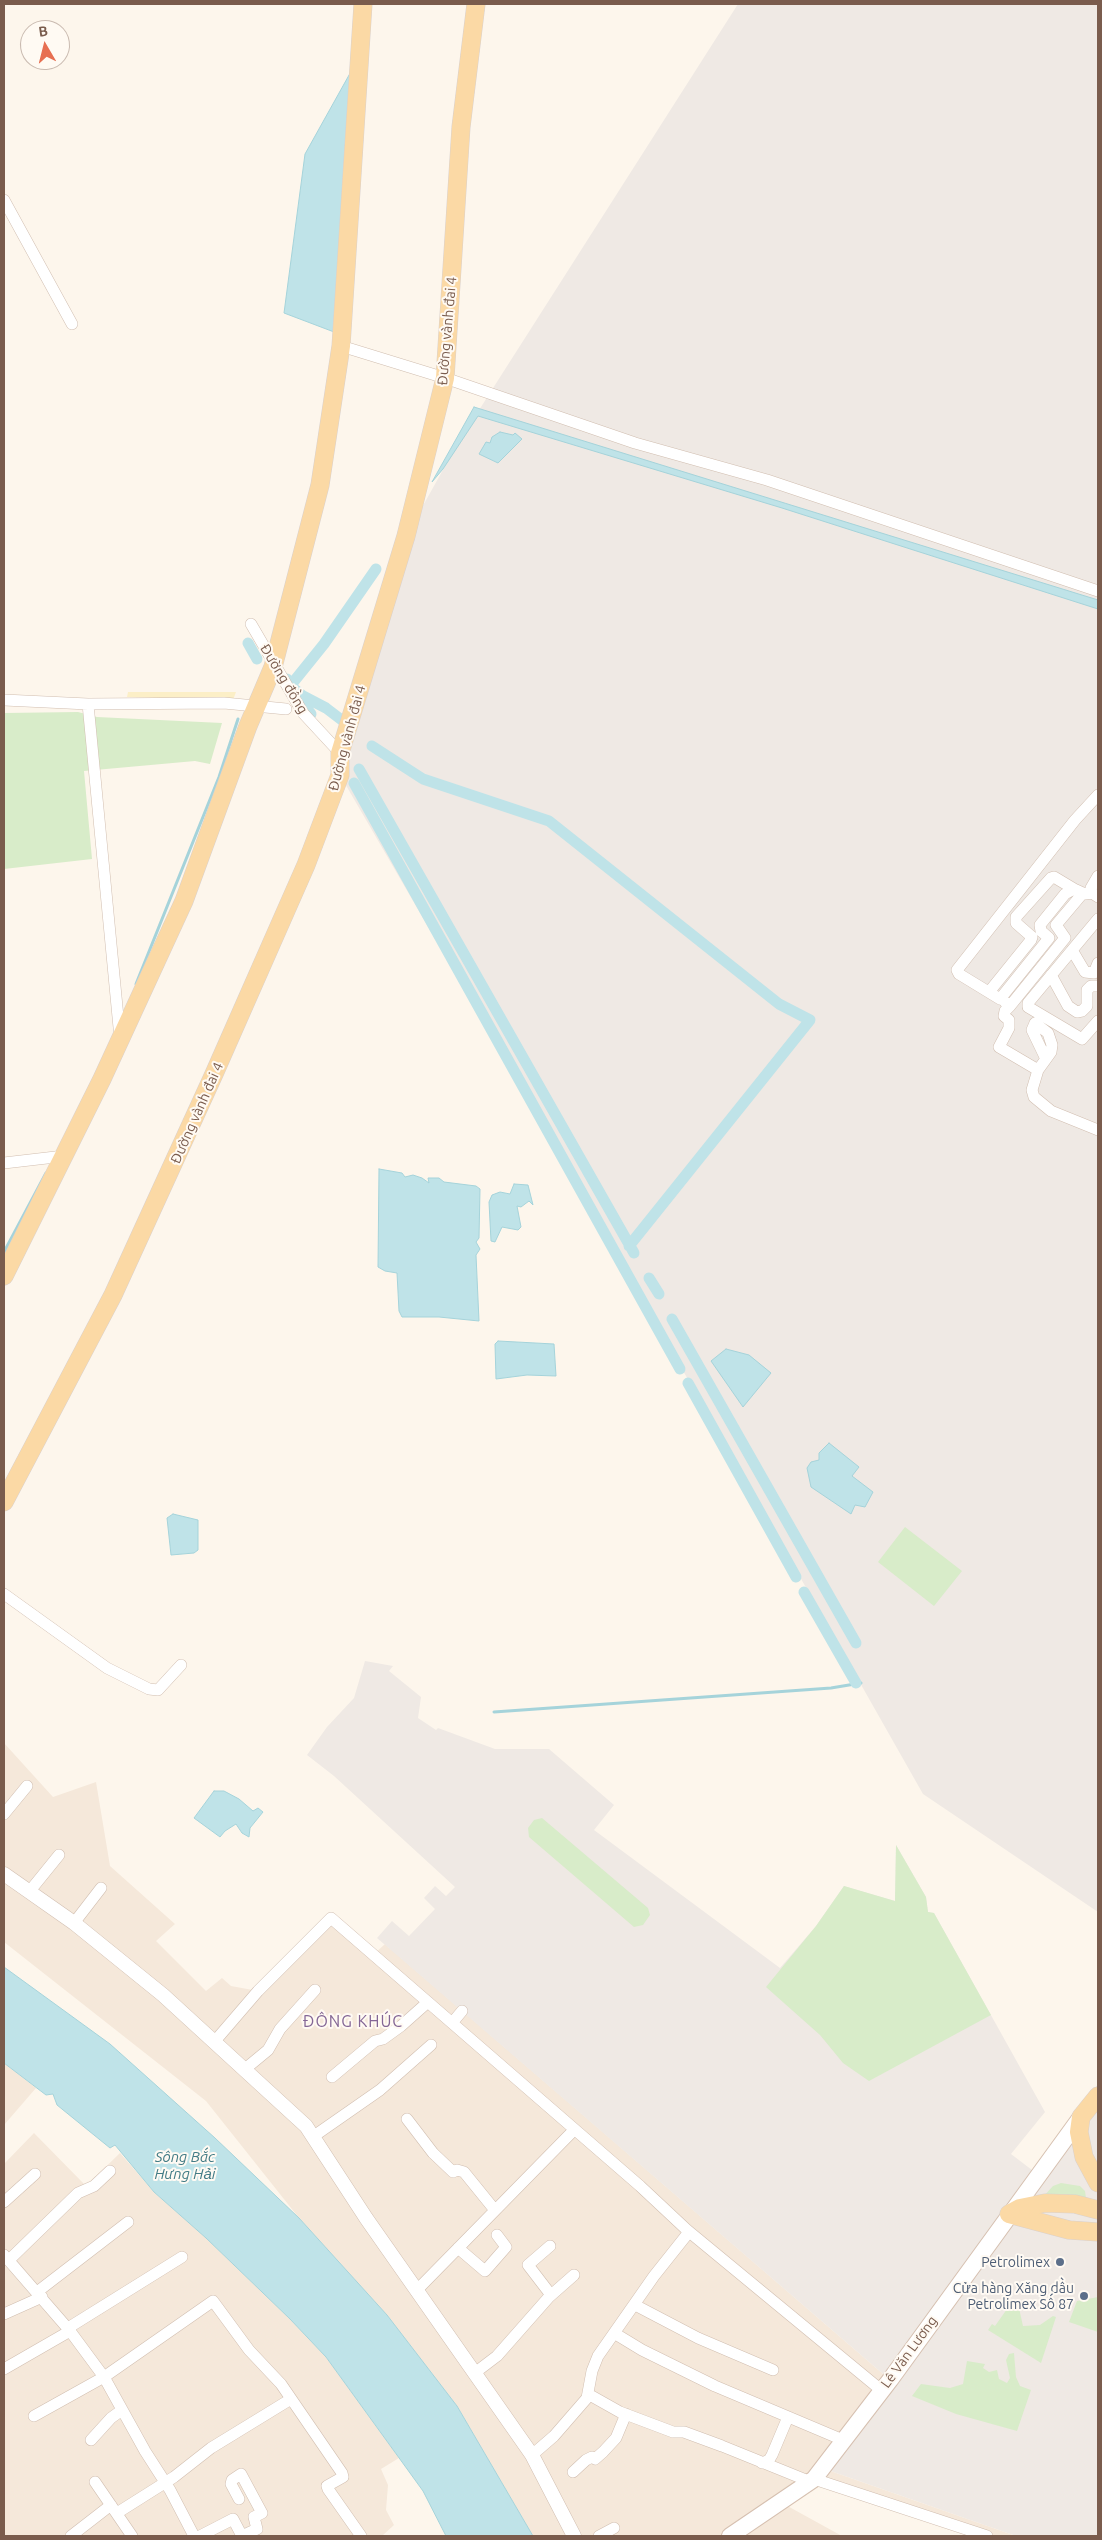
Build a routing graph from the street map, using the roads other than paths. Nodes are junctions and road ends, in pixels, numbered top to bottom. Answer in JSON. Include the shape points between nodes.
{"nodes":[{"id":1,"x":363,"y":4,"type":"edge"},
{"id":2,"x":476,"y":4,"type":"edge"},
{"id":3,"x":4,"y":200,"type":"edge"},
{"id":4,"x":72,"y":324,"type":"dead end"},
{"id":5,"x":341,"y":346,"type":"junction"},
{"id":6,"x":445,"y":378,"type":"junction"},
{"id":7,"x":1098,"y":591,"type":"edge"},
{"id":8,"x":251,"y":624,"type":"dead end"},
{"id":9,"x":274,"y":664,"type":"junction"},
{"id":10,"x":4,"y":700,"type":"edge"},
{"id":11,"x":88,"y":704,"type":"junction"},
{"id":12,"x":257,"y":707,"type":"junction"},
{"id":13,"x":286,"y":709,"type":"dead end"},
{"id":14,"x":340,"y":753,"type":"junction"},
{"id":15,"x":1096,"y":800,"type":"edge"},
{"id":16,"x":1098,"y":876,"type":"edge"},
{"id":17,"x":1087,"y":893,"type":"edge"},
{"id":18,"x":1096,"y":928,"type":"edge"},
{"id":19,"x":1072,"y":950,"type":"junction"},
{"id":20,"x":1098,"y":963,"type":"edge"},
{"id":21,"x":1051,"y":976,"type":"junction"},
{"id":22,"x":1098,"y":986,"type":"edge"},
{"id":23,"x":989,"y":992,"type":"junction"},
{"id":24,"x":1000,"y":999,"type":"junction"},
{"id":25,"x":1010,"y":1006,"type":"junction"},
{"id":26,"x":1098,"y":1021,"type":"edge"},
{"id":27,"x":120,"y":1041,"type":"junction"},
{"id":28,"x":1046,"y":1059,"type":"dead end"},
{"id":29,"x":1038,"y":1070,"type":"junction"},
{"id":30,"x":1096,"y":1128,"type":"edge"},
{"id":31,"x":64,"y":1156,"type":"junction"},
{"id":32,"x":4,"y":1163,"type":"edge"},
{"id":33,"x":4,"y":1276,"type":"edge"},
{"id":34,"x":4,"y":1502,"type":"edge"},
{"id":35,"x":4,"y":1594,"type":"edge"},
{"id":36,"x":181,"y":1665,"type":"dead end"},
{"id":37,"x":27,"y":1786,"type":"dead end"},
{"id":38,"x":4,"y":1814,"type":"edge"},
{"id":39,"x":59,"y":1854,"type":"dead end"},
{"id":40,"x":4,"y":1874,"type":"edge"},
{"id":41,"x":101,"y":1888,"type":"dead end"},
{"id":42,"x":29,"y":1892,"type":"junction"},
{"id":43,"x":74,"y":1923,"type":"junction"},
{"id":44,"x":315,"y":1990,"type":"dead end"},
{"id":45,"x":428,"y":2002,"type":"junction"},
{"id":46,"x":462,"y":2011,"type":"dead end"},
{"id":47,"x":452,"y":2023,"type":"junction"},
{"id":48,"x":215,"y":2041,"type":"junction"},
{"id":49,"x":430,"y":2045,"type":"dead end"},
{"id":50,"x":245,"y":2069,"type":"junction"},
{"id":51,"x":332,"y":2077,"type":"dead end"},
{"id":52,"x":1098,"y":2096,"type":"edge"},
{"id":53,"x":1081,"y":2117,"type":"junction"},
{"id":54,"x":407,"y":2119,"type":"dead end"},
{"id":55,"x":574,"y":2130,"type":"junction"},
{"id":56,"x":314,"y":2136,"type":"junction"},
{"id":57,"x":110,"y":2171,"type":"dead end"},
{"id":58,"x":36,"y":2174,"type":"dead end"},
{"id":59,"x":1098,"y":2183,"type":"edge"},
{"id":60,"x":4,"y":2202,"type":"edge"},
{"id":61,"x":494,"y":2209,"type":"junction"},
{"id":62,"x":1098,"y":2210,"type":"edge"},
{"id":63,"x":1009,"y":2214,"type":"junction"},
{"id":64,"x":128,"y":2222,"type":"dead end"},
{"id":65,"x":689,"y":2232,"type":"junction"},
{"id":66,"x":1098,"y":2232,"type":"edge"},
{"id":67,"x":498,"y":2235,"type":"dead end"},
{"id":68,"x":550,"y":2246,"type":"dead end"},
{"id":69,"x":458,"y":2248,"type":"junction"},
{"id":70,"x":182,"y":2257,"type":"dead end"},
{"id":71,"x":6,"y":2258,"type":"edge"},
{"id":72,"x":574,"y":2275,"type":"dead end"},
{"id":73,"x":416,"y":2292,"type":"junction"},
{"id":74,"x":39,"y":2294,"type":"junction"},
{"id":75,"x":551,"y":2295,"type":"junction"},
{"id":76,"x":635,"y":2305,"type":"junction"},
{"id":77,"x":4,"y":2314,"type":"edge"},
{"id":78,"x":69,"y":2330,"type":"junction"},
{"id":79,"x":614,"y":2333,"type":"junction"},
{"id":80,"x":4,"y":2369,"type":"edge"},
{"id":81,"x":773,"y":2370,"type":"dead end"},
{"id":82,"x":476,"y":2372,"type":"junction"},
{"id":83,"x":104,"y":2377,"type":"junction"},
{"id":84,"x":881,"y":2390,"type":"junction"},
{"id":85,"x":588,"y":2394,"type":"junction"},
{"id":86,"x":291,"y":2399,"type":"junction"},
{"id":87,"x":122,"y":2410,"type":"junction"},
{"id":88,"x":626,"y":2414,"type":"junction"},
{"id":89,"x":34,"y":2416,"type":"dead end"},
{"id":90,"x":788,"y":2417,"type":"junction"},
{"id":91,"x":91,"y":2440,"type":"dead end"},
{"id":92,"x":843,"y":2440,"type":"junction"},
{"id":93,"x":532,"y":2455,"type":"junction"},
{"id":94,"x":762,"y":2463,"type":"junction"},
{"id":95,"x":573,"y":2472,"type":"dead end"},
{"id":96,"x":812,"y":2480,"type":"junction"},
{"id":97,"x":95,"y":2482,"type":"dead end"},
{"id":98,"x":165,"y":2483,"type":"junction"},
{"id":99,"x":239,"y":2499,"type":"dead end"},
{"id":100,"x":114,"y":2509,"type":"junction"},
{"id":101,"x":614,"y":2528,"type":"dead end"},
{"id":102,"x":71,"y":2536,"type":"edge"},
{"id":103,"x":132,"y":2536,"type":"edge"},
{"id":104,"x":194,"y":2536,"type":"edge"},
{"id":105,"x":200,"y":2536,"type":"edge"},
{"id":106,"x":361,"y":2536,"type":"edge"},
{"id":107,"x":574,"y":2536,"type":"edge"},
{"id":108,"x":599,"y":2536,"type":"edge"},
{"id":109,"x":730,"y":2536,"type":"edge"},
{"id":110,"x":987,"y":2536,"type":"edge"}],
"edges":[{"from":1,"to":5,"type":"main road"},
{"from":2,"to":6,"type":"main road","name":"Đường vành đai 4","via":[[461,127]]},
{"from":3,"to":4,"type":"street"},
{"from":5,"to":6,"type":"street"},
{"from":5,"to":9,"type":"main road","via":[[320,485]]},
{"from":6,"to":7,"type":"street","via":[[573,423],[766,480]]},
{"from":6,"to":14,"type":"main road","name":"Đường vành đai 4","via":[[406,536]]},
{"from":8,"to":9,"type":"street","name":"Đường đồng"},
{"from":9,"to":12,"type":"main road"},
{"from":9,"to":14,"type":"street","name":"Đường đồng","via":[[303,713]]},
{"from":10,"to":11,"type":"street"},
{"from":11,"to":12,"type":"street","via":[[224,703]]},
{"from":11,"to":27,"type":"street"},
{"from":12,"to":13,"type":"street"},
{"from":12,"to":27,"type":"main road","via":[[184,901]]},
{"from":14,"to":34,"type":"main road","name":"Đường vành đai 4","via":[[340,775],[306,866],[214,1074],[113,1295]]},
{"from":15,"to":23,"type":"street","via":[[957,970]]},
{"from":16,"to":17,"type":"street"},
{"from":17,"to":23,"type":"street","via":[[1051,878],[1016,917],[1016,923],[1032,936],[1031,940]]},
{"from":17,"to":24,"type":"street","via":[[1065,894],[1040,924],[1041,931],[1049,938]]},
{"from":17,"to":25,"type":"street","via":[[1056,925],[1065,938]]},
{"from":18,"to":19,"type":"street"},
{"from":19,"to":20,"type":"street","via":[[1085,972],[1094,973]]},
{"from":19,"to":21,"type":"street"},
{"from":21,"to":22,"type":"street","via":[[1068,1006],[1077,1012],[1087,1006],[1086,990]]},
{"from":21,"to":26,"type":"street","via":[[1028,1003],[1032,1011],[1082,1039]]},
{"from":23,"to":24,"type":"street"},
{"from":24,"to":25,"type":"street"},
{"from":25,"to":29,"type":"street","via":[[1004,1016],[1010,1020],[1010,1028],[999,1046]]},
{"from":27,"to":31,"type":"main road"},
{"from":28,"to":29,"type":"street"},
{"from":29,"to":30,"type":"street","via":[[1032,1090],[1039,1104]]},
{"from":31,"to":32,"type":"street"},
{"from":31,"to":33,"type":"main road"},
{"from":35,"to":36,"type":"street","via":[[107,1668],[149,1689],[158,1690]]},
{"from":37,"to":38,"type":"street"},
{"from":39,"to":42,"type":"street"},
{"from":40,"to":42,"type":"street"},
{"from":41,"to":43,"type":"street"},
{"from":42,"to":43,"type":"street"},
{"from":43,"to":48,"type":"street"},
{"from":44,"to":50,"type":"street","via":[[280,2029],[268,2050]]},
{"from":45,"to":47,"type":"street"},
{"from":45,"to":48,"type":"street","via":[[331,1918],[258,1991]]},
{"from":45,"to":51,"type":"street"},
{"from":46,"to":47,"type":"street"},
{"from":47,"to":55,"type":"street"},
{"from":48,"to":50,"type":"street"},
{"from":49,"to":56,"type":"street","via":[[380,2090]]},
{"from":50,"to":56,"type":"street"},
{"from":52,"to":53,"type":"main road"},
{"from":53,"to":59,"type":"main road","via":[[1079,2132],[1084,2157]]},
{"from":53,"to":63,"type":"main road","name":"Lê Văn Lương"},
{"from":54,"to":61,"type":"street","via":[[434,2153],[453,2172],[464,2172]]},
{"from":55,"to":61,"type":"street"},
{"from":55,"to":65,"type":"street"},
{"from":56,"to":73,"type":"street"},
{"from":57,"to":71,"type":"street","via":[[94,2186],[78,2193]]},
{"from":58,"to":60,"type":"street"},
{"from":61,"to":69,"type":"street"},
{"from":62,"to":63,"type":"main road","via":[[1075,2204],[1045,2203],[1020,2208]]},
{"from":63,"to":66,"type":"main road","via":[[1069,2230]]},
{"from":63,"to":84,"type":"main road","name":"Lê Văn Lương"},
{"from":64,"to":74,"type":"street"},
{"from":65,"to":76,"type":"street"},
{"from":65,"to":84,"type":"street"},
{"from":67,"to":69,"type":"street","via":[[506,2247],[485,2271]]},
{"from":68,"to":75,"type":"street","via":[[528,2265]]},
{"from":69,"to":73,"type":"street"},
{"from":70,"to":78,"type":"street"},
{"from":71,"to":74,"type":"street"},
{"from":72,"to":75,"type":"street"},
{"from":73,"to":82,"type":"street"},
{"from":74,"to":77,"type":"street"},
{"from":74,"to":78,"type":"street"},
{"from":75,"to":82,"type":"street","via":[[504,2350]]},
{"from":76,"to":79,"type":"street"},
{"from":76,"to":81,"type":"street","via":[[705,2342]]},
{"from":78,"to":80,"type":"street"},
{"from":78,"to":83,"type":"street"},
{"from":79,"to":85,"type":"street","via":[[598,2356]]},
{"from":79,"to":90,"type":"street","via":[[715,2386]]},
{"from":82,"to":93,"type":"street"},
{"from":83,"to":86,"type":"street","via":[[213,2301]]},
{"from":83,"to":87,"type":"street"},
{"from":83,"to":89,"type":"street"},
{"from":84,"to":92,"type":"main road","name":"Lê Văn Lương"},
{"from":85,"to":88,"type":"street"},
{"from":85,"to":93,"type":"street","via":[[554,2436]]},
{"from":86,"to":98,"type":"street","via":[[210,2448]]},
{"from":86,"to":106,"type":"street","via":[[342,2474],[343,2477],[327,2486]]},
{"from":87,"to":91,"type":"street"},
{"from":87,"to":98,"type":"street"},
{"from":88,"to":94,"type":"street","via":[[673,2432],[684,2432]]},
{"from":88,"to":95,"type":"street","via":[[616,2438],[595,2459],[586,2460]]},
{"from":90,"to":92,"type":"street"},
{"from":90,"to":94,"type":"street","via":[[772,2456]]},
{"from":92,"to":96,"type":"main road","name":"Lê Văn Lương"},
{"from":93,"to":107,"type":"street"},
{"from":94,"to":96,"type":"street"},
{"from":96,"to":109,"type":"main road","name":"Lê Văn Lương"},
{"from":96,"to":110,"type":"street"},
{"from":97,"to":100,"type":"street"},
{"from":98,"to":100,"type":"street"},
{"from":98,"to":104,"type":"street"},
{"from":99,"to":105,"type":"street","via":[[231,2484],[240,2474],[262,2513],[254,2517],[257,2529],[242,2536],[233,2519]]},
{"from":100,"to":102,"type":"street"},
{"from":100,"to":103,"type":"street"},
{"from":101,"to":108,"type":"street"}]}
